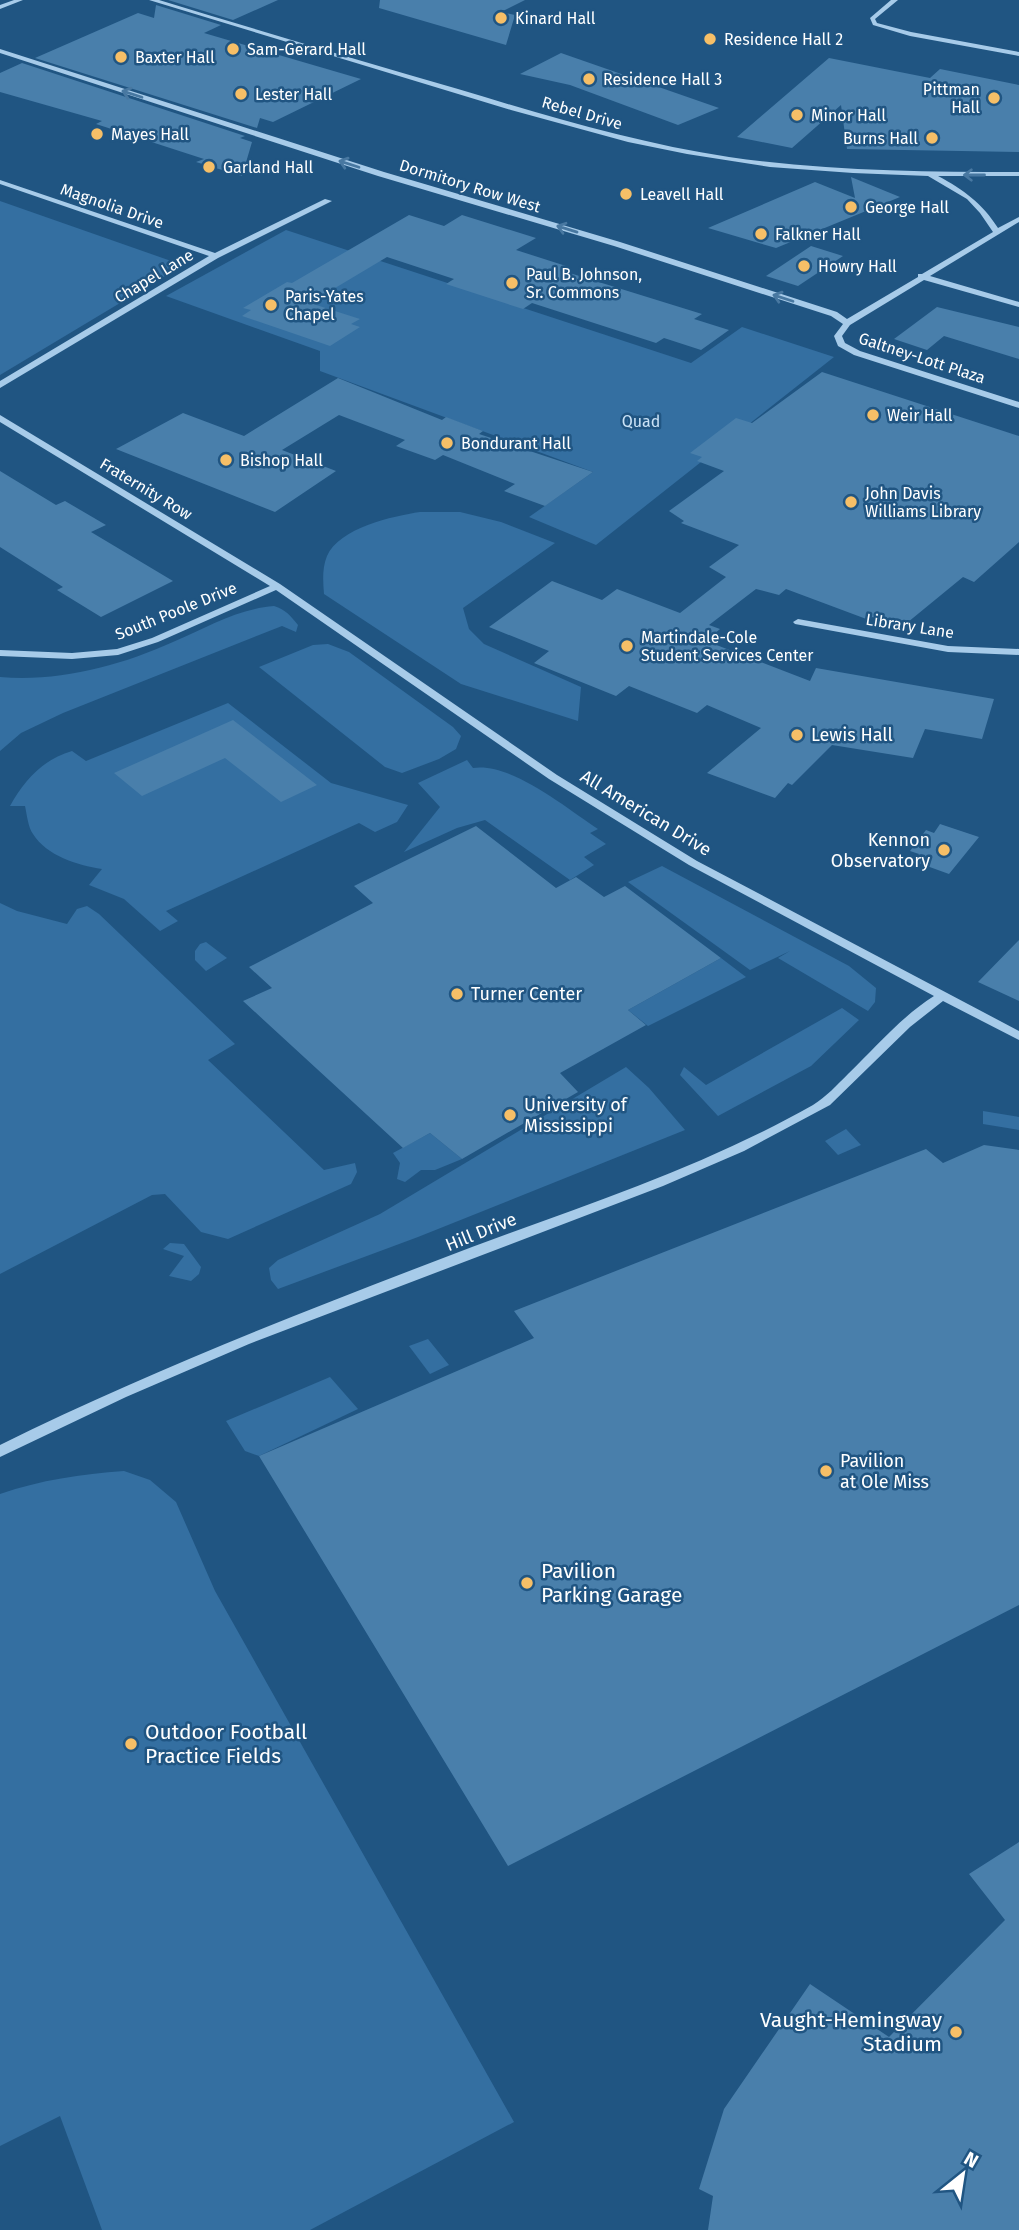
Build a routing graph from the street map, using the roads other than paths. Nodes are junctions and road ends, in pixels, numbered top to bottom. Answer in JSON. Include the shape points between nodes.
{"nodes":[{"id":1,"x":20,"y":0,"type":"edge"},
{"id":2,"x":152,"y":0,"type":"edge"},
{"id":3,"x":895,"y":0,"type":"edge"},
{"id":4,"x":0,"y":8,"type":"edge"},
{"id":5,"x":0,"y":51,"type":"edge"},
{"id":6,"x":1019,"y":54,"type":"edge"},
{"id":7,"x":1019,"y":174,"type":"edge"},
{"id":8,"x":929,"y":175,"type":"junction"},
{"id":9,"x":0,"y":183,"type":"edge"},
{"id":10,"x":328,"y":201,"type":"dead end"},
{"id":11,"x":1019,"y":219,"type":"edge"},
{"id":12,"x":996,"y":231,"type":"junction"},
{"id":13,"x":215,"y":256,"type":"junction"},
{"id":14,"x":921,"y":276,"type":"junction"},
{"id":15,"x":1019,"y":305,"type":"edge"},
{"id":16,"x":846,"y":323,"type":"junction"},
{"id":17,"x":0,"y":385,"type":"edge"},
{"id":18,"x":1019,"y":405,"type":"edge"},
{"id":19,"x":0,"y":418,"type":"edge"},
{"id":20,"x":277,"y":586,"type":"junction"},
{"id":21,"x":798,"y":622,"type":"dead end"},
{"id":22,"x":1019,"y":652,"type":"edge"},
{"id":23,"x":0,"y":653,"type":"edge"},
{"id":24,"x":943,"y":995,"type":"junction"},
{"id":25,"x":1019,"y":1036,"type":"edge"},
{"id":26,"x":0,"y":1451,"type":"edge"}],
"edges":[{"from":1,"to":4,"type":"street"},
{"from":2,"to":8,"type":"street","name":"Rebel Drive","via":[[632,141],[764,165]]},
{"from":3,"to":6,"type":"street","via":[[872,19],[875,24]]},
{"from":16,"to":5,"type":"street","name":"Dormitory Row West","one_way":true,"via":[[834,314]]},
{"from":7,"to":8,"type":"street","name":"Rebel Drive","one_way":true},
{"from":8,"to":12,"type":"street","via":[[970,196]]},
{"from":9,"to":13,"type":"street","name":"Magnolia Drive"},
{"from":10,"to":13,"type":"street","name":"Chapel Lane"},
{"from":11,"to":12,"type":"street"},
{"from":12,"to":14,"type":"street"},
{"from":13,"to":17,"type":"street","name":"Chapel Lane"},
{"from":14,"to":15,"type":"street"},
{"from":14,"to":16,"type":"street"},
{"from":16,"to":18,"type":"street","name":"Galtney-Lott Plaza","via":[[838,336],[841,344],[857,353]]},
{"from":19,"to":20,"type":"street","name":"Fraternity Row"},
{"from":20,"to":23,"type":"street","name":"South Poole Drive","via":[[118,652],[72,656]]},
{"from":20,"to":24,"type":"street","name":"All American Drive","via":[[553,777],[684,857]]},
{"from":21,"to":22,"type":"street","name":"Library Lane","via":[[948,649]]},
{"from":24,"to":25,"type":"street","name":"All American Drive"},
{"from":24,"to":26,"type":"street","name":"Hill Drive","via":[[917,1011],[820,1107],[739,1148],[624,1197],[324,1309]]}]}
